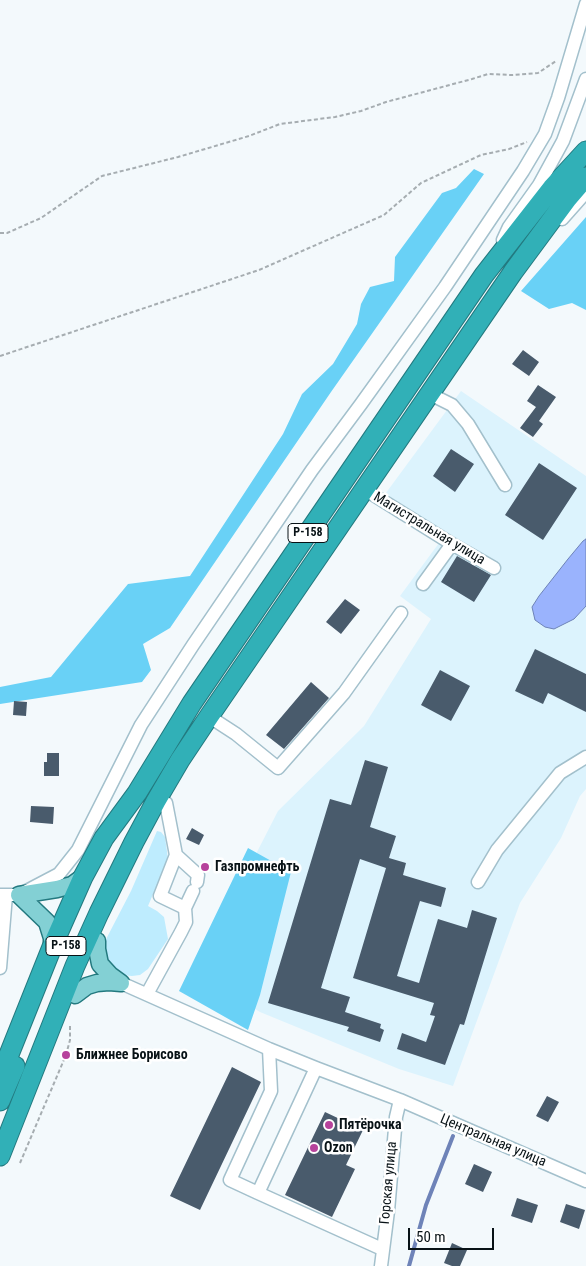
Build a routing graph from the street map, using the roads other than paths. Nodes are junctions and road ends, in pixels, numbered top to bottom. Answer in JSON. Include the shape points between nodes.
{"nodes":[{"id":1,"x":586,"y":4,"type":"edge"},
{"id":2,"x":586,"y":79,"type":"edge"},
{"id":3,"x":586,"y":150,"type":"edge"},
{"id":4,"x":586,"y":177,"type":"edge"},
{"id":5,"x":586,"y":192,"type":"edge"},
{"id":6,"x":513,"y":272,"type":"junction"},
{"id":7,"x":484,"y":275,"type":"junction"},
{"id":8,"x":430,"y":394,"type":"junction"},
{"id":9,"x":505,"y":485,"type":"dead end"},
{"id":10,"x":364,"y":489,"type":"junction"},
{"id":11,"x":452,"y":544,"type":"junction"},
{"id":12,"x":494,"y":568,"type":"dead end"},
{"id":13,"x":423,"y":584,"type":"dead end"},
{"id":14,"x":401,"y":613,"type":"dead end"},
{"id":15,"x":255,"y":650,"type":"junction"},
{"id":16,"x":216,"y":721,"type":"junction"},
{"id":17,"x":586,"y":758,"type":"edge"},
{"id":18,"x":137,"y":793,"type":"junction"},
{"id":19,"x":166,"y":803,"type":"junction"},
{"id":20,"x":176,"y":855,"type":"junction"},
{"id":21,"x":83,"y":877,"type":"junction"},
{"id":22,"x":478,"y":882,"type":"dead end"},
{"id":23,"x":8,"y":895,"type":"edge"},
{"id":24,"x":185,"y":908,"type":"junction"},
{"id":25,"x":97,"y":941,"type":"junction"},
{"id":26,"x":52,"y":947,"type":"junction"},
{"id":27,"x":0,"y":968,"type":"edge"},
{"id":28,"x":121,"y":983,"type":"junction"},
{"id":29,"x":147,"y":994,"type":"junction"},
{"id":30,"x":75,"y":995,"type":"junction"},
{"id":31,"x":270,"y":1049,"type":"junction"},
{"id":32,"x":316,"y":1068,"type":"junction"},
{"id":33,"x":0,"y":1077,"type":"edge"},
{"id":34,"x":400,"y":1100,"type":"junction"},
{"id":35,"x":0,"y":1101,"type":"edge"},
{"id":36,"x":0,"y":1156,"type":"edge"},
{"id":37,"x":0,"y":1172,"type":"edge"},
{"id":38,"x":586,"y":1181,"type":"edge"},
{"id":39,"x":258,"y":1193,"type":"junction"},
{"id":40,"x":382,"y":1249,"type":"junction"},
{"id":41,"x":381,"y":1266,"type":"edge"}],
"edges":[{"from":1,"to":23,"type":"street","via":[[546,134],[523,171],[445,287],[312,470],[140,725],[78,850],[59,874]]},
{"from":2,"to":7,"type":"street","via":[[563,141]]},
{"from":3,"to":7,"type":"highway","number":"Р-158"},
{"from":4,"to":6,"type":"highway","number":"Р-158"},
{"from":5,"to":6,"type":"street"},
{"from":6,"to":8,"type":"highway","number":"Р-158"},
{"from":7,"to":18,"type":"highway","number":"Р-158","via":[[192,703]]},
{"from":8,"to":9,"type":"street","via":[[452,405],[468,424]]},
{"from":8,"to":10,"type":"highway","number":"Р-158"},
{"from":10,"to":11,"type":"street","name":"Магистральная улица"},
{"from":10,"to":15,"type":"highway","number":"Р-158"},
{"from":11,"to":12,"type":"street","name":"Магистральная улица"},
{"from":11,"to":13,"type":"street"},
{"from":14,"to":16,"type":"street","via":[[344,694],[278,768]]},
{"from":15,"to":16,"type":"highway"},
{"from":15,"to":36,"type":"highway","number":"Р-158","via":[[180,760],[134,842],[75,966]]},
{"from":16,"to":19,"type":"highway"},
{"from":17,"to":22,"type":"street","via":[[560,772],[497,850]]},
{"from":18,"to":21,"type":"highway","via":[[104,838]]},
{"from":18,"to":35,"type":"highway","number":"Р-158","via":[[91,888]]},
{"from":19,"to":20,"type":"street"},
{"from":19,"to":25,"type":"highway"},
{"from":20,"to":24,"type":"street","via":[[198,875]]},
{"from":20,"to":24,"type":"street","via":[[160,896]]},
{"from":21,"to":23,"type":"main road","via":[[72,885],[57,889]]},
{"from":21,"to":26,"type":"highway"},
{"from":23,"to":26,"type":"main road","via":[[47,922]]},
{"from":23,"to":27,"type":"street"},
{"from":24,"to":29,"type":"street","via":[[186,922]]},
{"from":25,"to":28,"type":"main road","via":[[100,964]]},
{"from":25,"to":30,"type":"highway"},
{"from":26,"to":33,"type":"highway"},
{"from":28,"to":29,"type":"street","name":"Центральная улица"},
{"from":28,"to":30,"type":"main road","via":[[97,983]]},
{"from":29,"to":31,"type":"street","name":"Центральная улица"},
{"from":30,"to":37,"type":"highway"},
{"from":31,"to":32,"type":"street","name":"Центральная улица"},
{"from":31,"to":39,"type":"street","via":[[271,1091],[230,1180]]},
{"from":32,"to":34,"type":"street","name":"Центральная улица"},
{"from":32,"to":39,"type":"street"},
{"from":34,"to":38,"type":"street","name":"Центральная улица"},
{"from":34,"to":40,"type":"street","name":"Горская улица"},
{"from":39,"to":40,"type":"street"},
{"from":40,"to":41,"type":"street","name":"Горская улица"}]}
